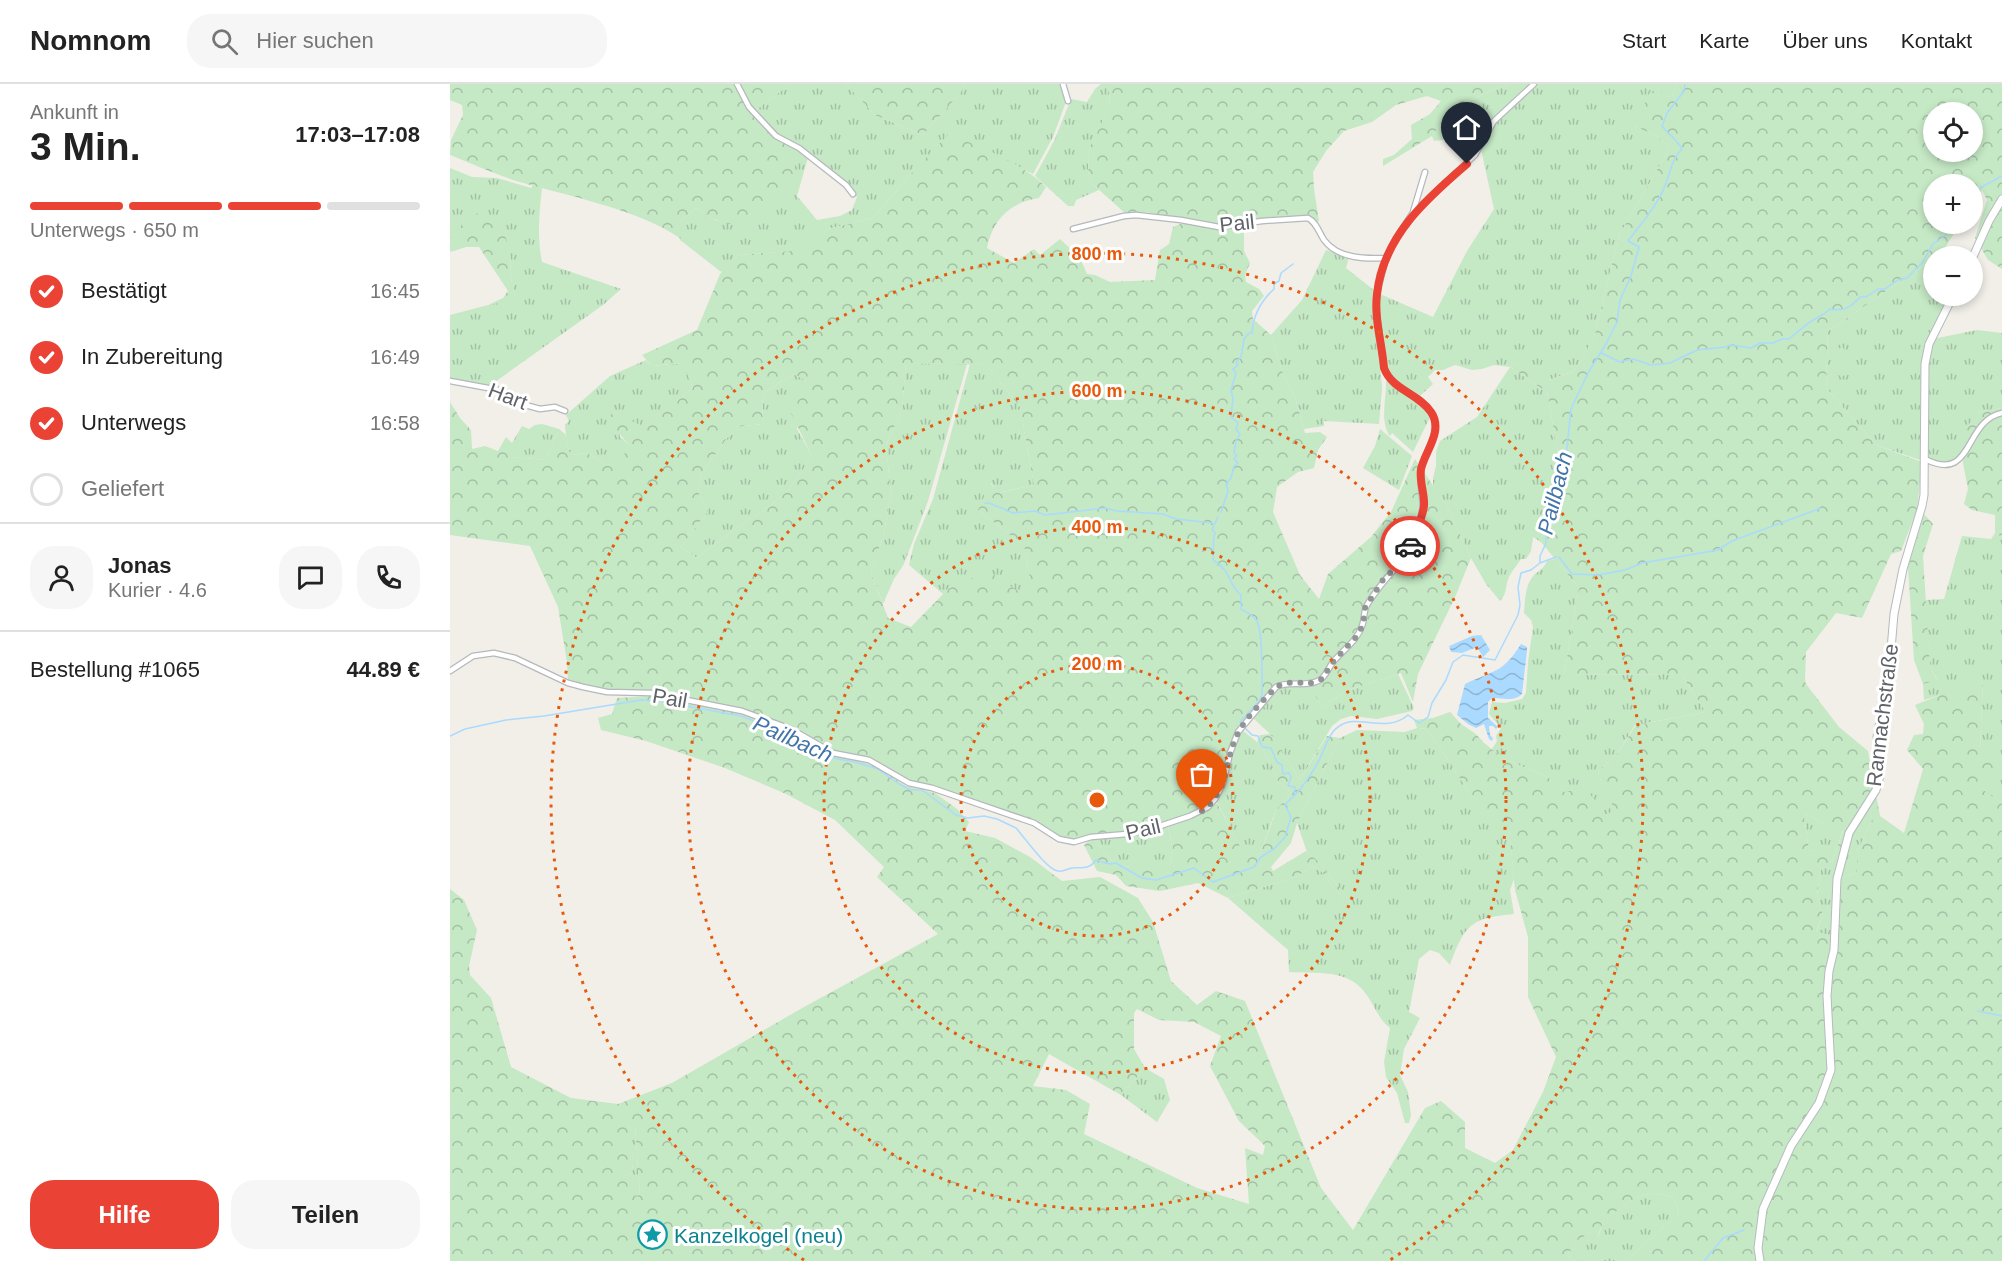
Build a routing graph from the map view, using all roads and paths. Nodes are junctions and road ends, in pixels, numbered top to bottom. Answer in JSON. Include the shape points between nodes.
{"nodes":[{"id":1,"x":737,"y":84,"type":"edge"},
{"id":2,"x":1063,"y":84,"type":"edge"},
{"id":3,"x":1534,"y":84,"type":"edge"},
{"id":4,"x":1068,"y":101,"type":"dead end"},
{"id":5,"x":1425,"y":172,"type":"dead end"},
{"id":6,"x":853,"y":194,"type":"dead end"},
{"id":7,"x":2002,"y":199,"type":"edge"},
{"id":8,"x":1412,"y":214,"type":"junction"},
{"id":9,"x":1073,"y":229,"type":"dead end"},
{"id":10,"x":1978,"y":246,"type":"edge"},
{"id":11,"x":1386,"y":258,"type":"junction"},
{"id":12,"x":1948,"y":306,"type":"edge"},
{"id":13,"x":450,"y":381,"type":"edge"},
{"id":14,"x":565,"y":411,"type":"dead end"},
{"id":15,"x":2002,"y":412,"type":"edge"},
{"id":16,"x":1925,"y":459,"type":"junction"},
{"id":17,"x":450,"y":671,"type":"edge"},
{"id":18,"x":1760,"y":1261,"type":"edge"}],
"edges":[{"from":1,"to":6,"type":"street","via":[[748,107],[776,136],[799,148]]},
{"from":2,"to":4,"type":"street"},
{"from":3,"to":8,"type":"street","name":"Pail","via":[[1494,121],[1475,155]]},
{"from":5,"to":8,"type":"street","name":"Pail"},
{"from":7,"to":10,"type":"street"},
{"from":8,"to":11,"type":"street","name":"Pail"},
{"from":9,"to":11,"type":"street","name":"Pail","via":[[1136,215],[1219,227],[1308,218],[1335,250],[1365,258]]},
{"from":11,"to":17,"type":"street","name":"Pail","via":[[1376,308],[1384,368],[1392,381],[1425,405],[1435,420],[1436,429],[1420,478],[1424,505],[1420,520],[1408,550],[1365,608],[1357,636],[1322,679],[1308,684],[1283,684],[1263,701],[1238,732],[1223,784],[1202,811],[1148,830],[1067,842],[1034,823],[909,783],[869,760],[833,753],[791,729],[742,711],[651,693],[583,687],[494,652],[473,656]]},
{"from":12,"to":16,"type":"street","name":"Rannachstraße","via":[[1927,353]]},
{"from":13,"to":14,"type":"street","name":"Hart","via":[[504,391],[518,403],[540,409],[555,407]]},
{"from":15,"to":16,"type":"street","via":[[1994,414],[1973,435],[1956,463],[1944,466]]},
{"from":16,"to":18,"type":"street","name":"Rannachstraße","via":[[1922,506],[1903,569],[1892,627],[1889,674],[1877,737],[1880,776],[1876,790],[1849,833],[1837,879],[1834,950],[1827,996],[1831,1070],[1819,1103],[1791,1146],[1763,1209]]}]}
